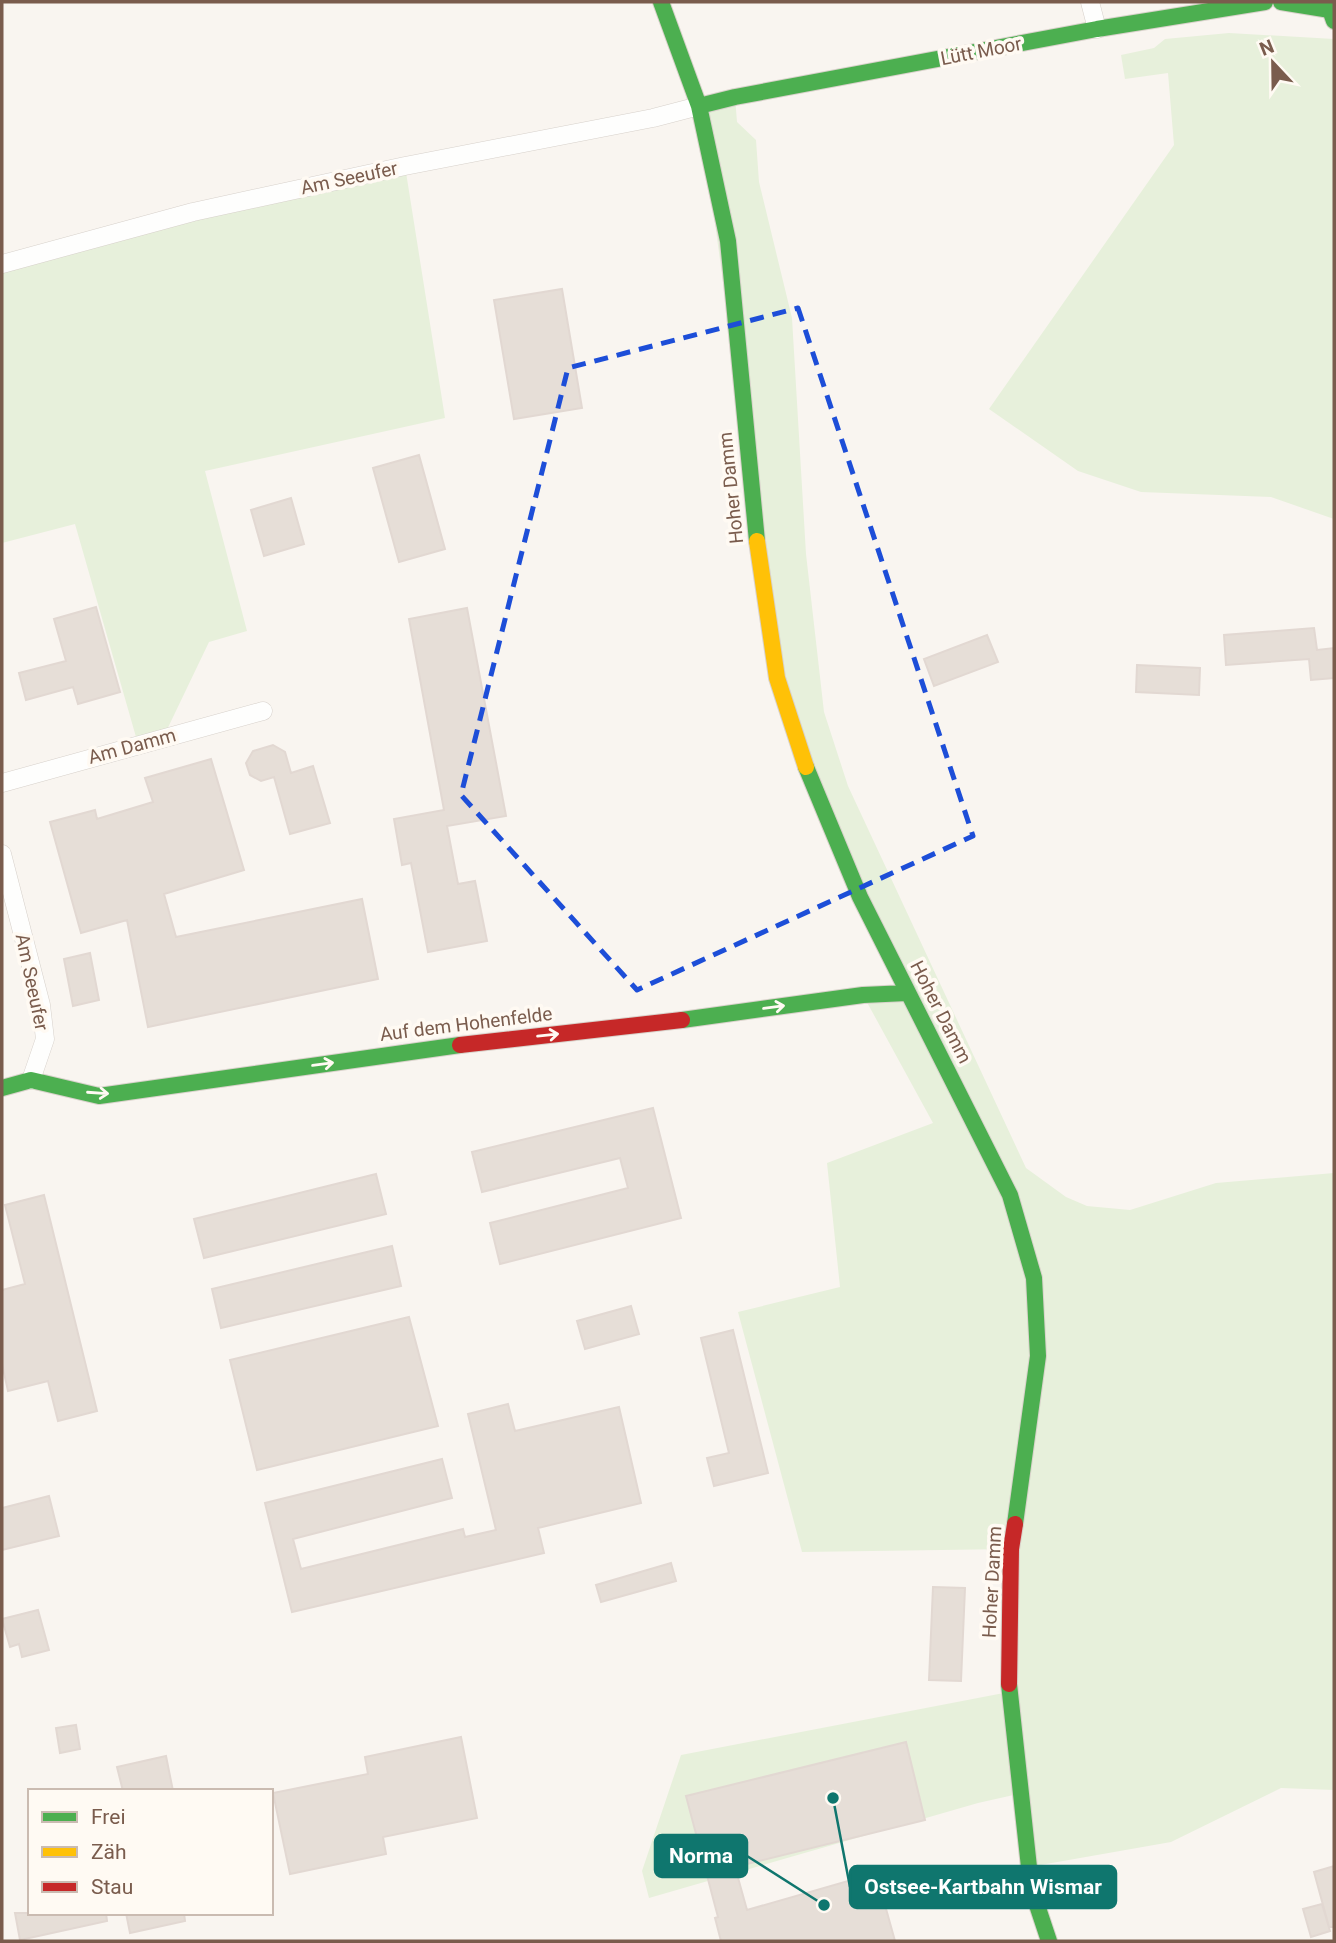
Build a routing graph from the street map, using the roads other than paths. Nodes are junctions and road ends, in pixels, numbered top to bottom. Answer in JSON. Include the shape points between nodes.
{"nodes":[{"id":1,"x":661,"y":2,"type":"edge"},
{"id":2,"x":1090,"y":2,"type":"edge"},
{"id":3,"x":1265,"y":2,"type":"edge"},
{"id":4,"x":1281,"y":2,"type":"edge"},
{"id":5,"x":1332,"y":11,"type":"edge"},
{"id":6,"x":1097,"y":29,"type":"junction"},
{"id":7,"x":699,"y":106,"type":"junction"},
{"id":8,"x":2,"y":264,"type":"edge"},
{"id":9,"x":263,"y":711,"type":"dead end"},
{"id":10,"x":2,"y":783,"type":"edge"},
{"id":11,"x":2,"y":854,"type":"edge"},
{"id":12,"x":907,"y":993,"type":"junction"},
{"id":13,"x":31,"y":1080,"type":"junction"},
{"id":14,"x":2,"y":1088,"type":"edge"},
{"id":15,"x":1049,"y":1941,"type":"edge"}],
"edges":[{"from":1,"to":7,"type":"main road","name":"Hoher Damm"},
{"from":2,"to":6,"type":"street"},
{"from":3,"to":6,"type":"main road","name":"Lütt Moor"},
{"from":4,"to":5,"type":"main road"},
{"from":6,"to":7,"type":"main road","name":"Lütt Moor"},
{"from":7,"to":8,"type":"street","name":"Am Seeufer","via":[[193,212]]},
{"from":7,"to":12,"type":"main road","name":"Hoher Damm","via":[[728,241],[759,561],[777,678],[808,772],[860,897]]},
{"from":9,"to":10,"type":"street","name":"Am Damm"},
{"from":11,"to":13,"type":"street","name":"Am Seeufer","via":[[41,1005],[45,1039]]},
{"from":13,"to":12,"type":"main road","name":"Auf dem Hohenfelde","one_way":true,"via":[[99,1096],[425,1049]]},
{"from":12,"to":15,"type":"main road","name":"Hoher Damm","via":[[1010,1195],[1034,1278],[1038,1356],[1011,1549],[1009,1692],[1029,1867]]},
{"from":13,"to":14,"type":"main road"}]}
